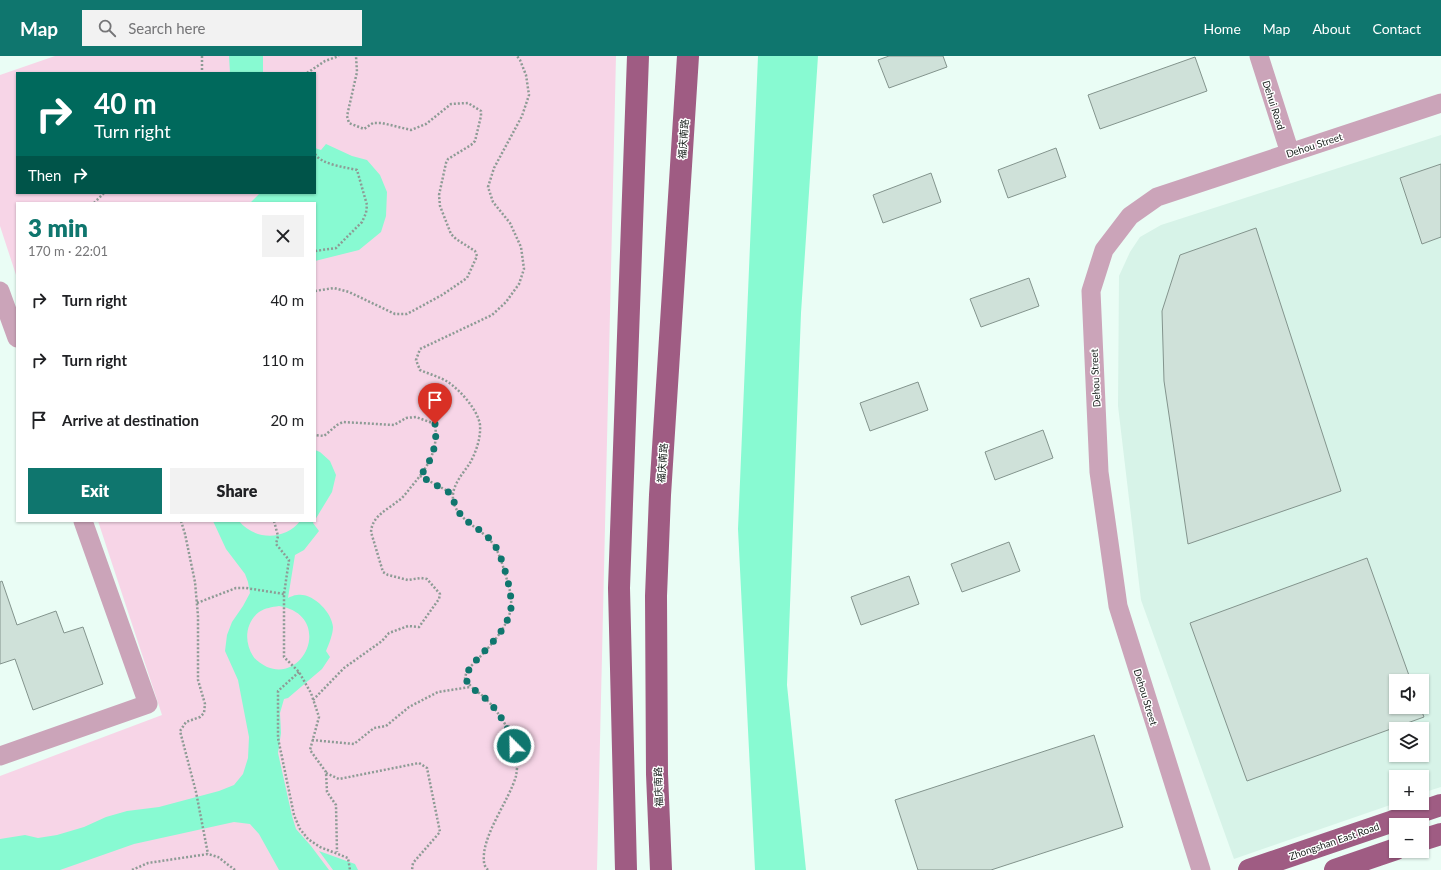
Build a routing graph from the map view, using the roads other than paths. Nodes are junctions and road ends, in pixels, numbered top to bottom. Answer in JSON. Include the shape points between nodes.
{"nodes":[{"id":1,"x":638,"y":56,"type":"edge"},
{"id":2,"x":688,"y":56,"type":"edge"},
{"id":3,"x":1258,"y":56,"type":"edge"},
{"id":4,"x":1441,"y":103,"type":"edge"},
{"id":5,"x":1290,"y":153,"type":"junction"},
{"id":6,"x":0,"y":292,"type":"edge"},
{"id":7,"x":16,"y":335,"type":"edge"},
{"id":8,"x":83,"y":522,"type":"edge"},
{"id":9,"x":0,"y":756,"type":"edge"},
{"id":10,"x":1441,"y":805,"type":"edge"},
{"id":11,"x":1441,"y":834,"type":"edge"},
{"id":12,"x":1429,"y":838,"type":"edge"},
{"id":13,"x":1389,"y":851,"type":"edge"},
{"id":14,"x":626,"y":870,"type":"edge"},
{"id":15,"x":661,"y":870,"type":"edge"},
{"id":16,"x":1201,"y":870,"type":"edge"},
{"id":17,"x":1249,"y":870,"type":"edge"},
{"id":18,"x":1335,"y":870,"type":"edge"}],
"edges":[{"from":1,"to":14,"type":"main road","via":[[619,588]]},
{"from":2,"to":15,"type":"main road","name":"福庆南路","via":[[656,596],[657,774]]},
{"from":3,"to":5,"type":"street","name":"Dehui Road"},
{"from":4,"to":5,"type":"street","name":"Dehou Street"},
{"from":5,"to":16,"type":"street","name":"Dehou Street","via":[[1158,197],[1130,216],[1104,250],[1091,291],[1099,472],[1118,606]]},
{"from":6,"to":7,"type":"street"},
{"from":8,"to":9,"type":"street","via":[[148,704]]},
{"from":10,"to":17,"type":"main road","name":"Zhongshan East Road"},
{"from":11,"to":12,"type":"main road"},
{"from":13,"to":18,"type":"main road"}]}
